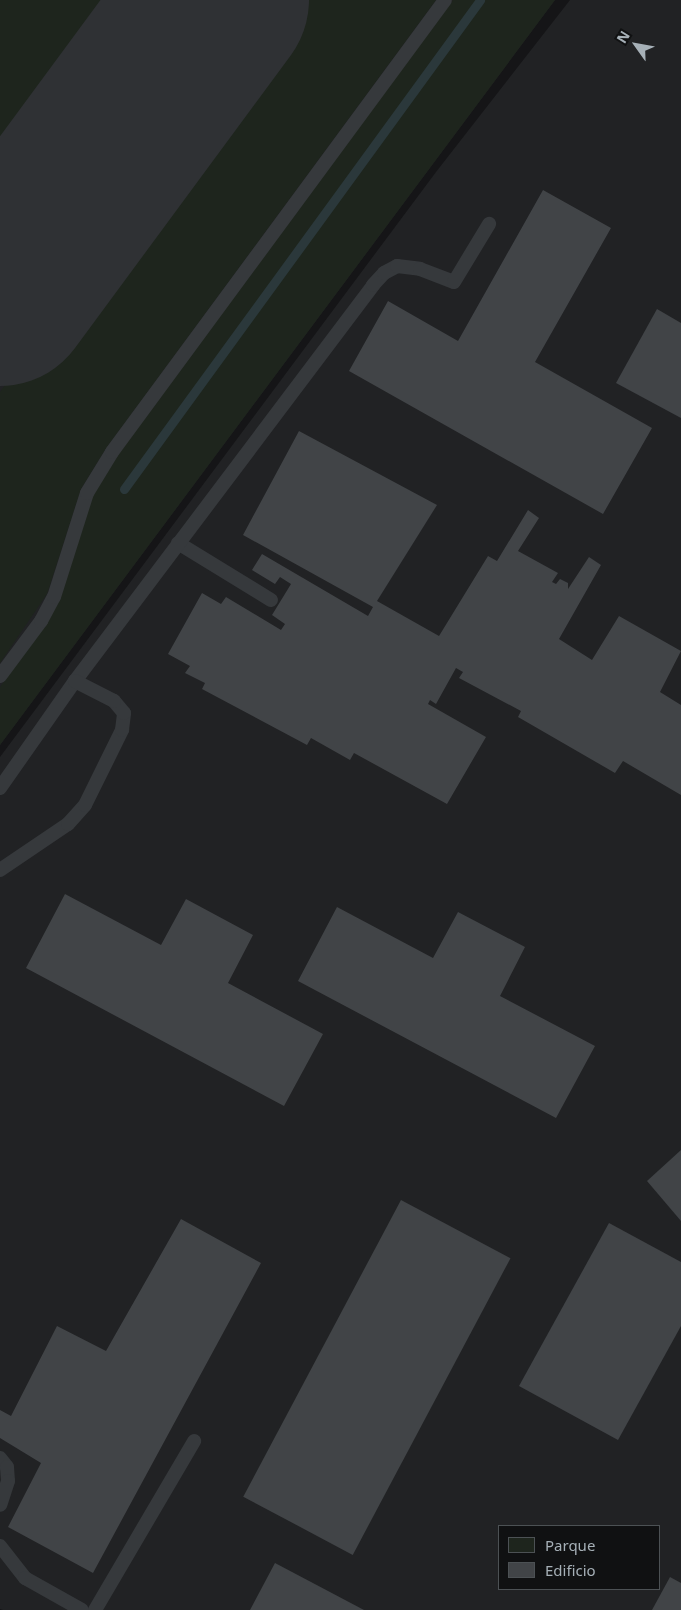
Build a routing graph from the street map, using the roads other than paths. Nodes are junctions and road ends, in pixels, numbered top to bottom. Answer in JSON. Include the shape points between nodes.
{"nodes":[{"id":1,"x":446,"y":0,"type":"edge"},
{"id":2,"x":489,"y":224,"type":"dead end"},
{"id":3,"x":178,"y":544,"type":"junction"},
{"id":4,"x":271,"y":600,"type":"dead end"},
{"id":5,"x":0,"y":676,"type":"edge"},
{"id":6,"x":75,"y":681,"type":"junction"},
{"id":7,"x":0,"y":788,"type":"edge"},
{"id":8,"x":0,"y":870,"type":"edge"},
{"id":9,"x":194,"y":1441,"type":"dead end"},
{"id":10,"x":0,"y":1458,"type":"edge"},
{"id":11,"x":0,"y":1506,"type":"edge"},
{"id":12,"x":0,"y":1546,"type":"edge"},
{"id":13,"x":82,"y":1610,"type":"edge"},
{"id":14,"x":96,"y":1610,"type":"edge"}],
"edges":[{"from":1,"to":5,"type":"lane","via":[[112,452],[87,494],[54,597]]},
{"from":2,"to":3,"type":"lane","via":[[454,282],[420,269],[397,266],[384,273]]},
{"from":3,"to":4,"type":"lane"},
{"from":3,"to":6,"type":"lane"},
{"from":6,"to":7,"type":"lane"},
{"from":6,"to":8,"type":"lane","via":[[114,701],[124,713],[122,730],[85,805],[68,824]]},
{"from":9,"to":14,"type":"lane"},
{"from":10,"to":11,"type":"lane","via":[[7,1467],[8,1481]]},
{"from":12,"to":13,"type":"lane","via":[[25,1578]]}]}
